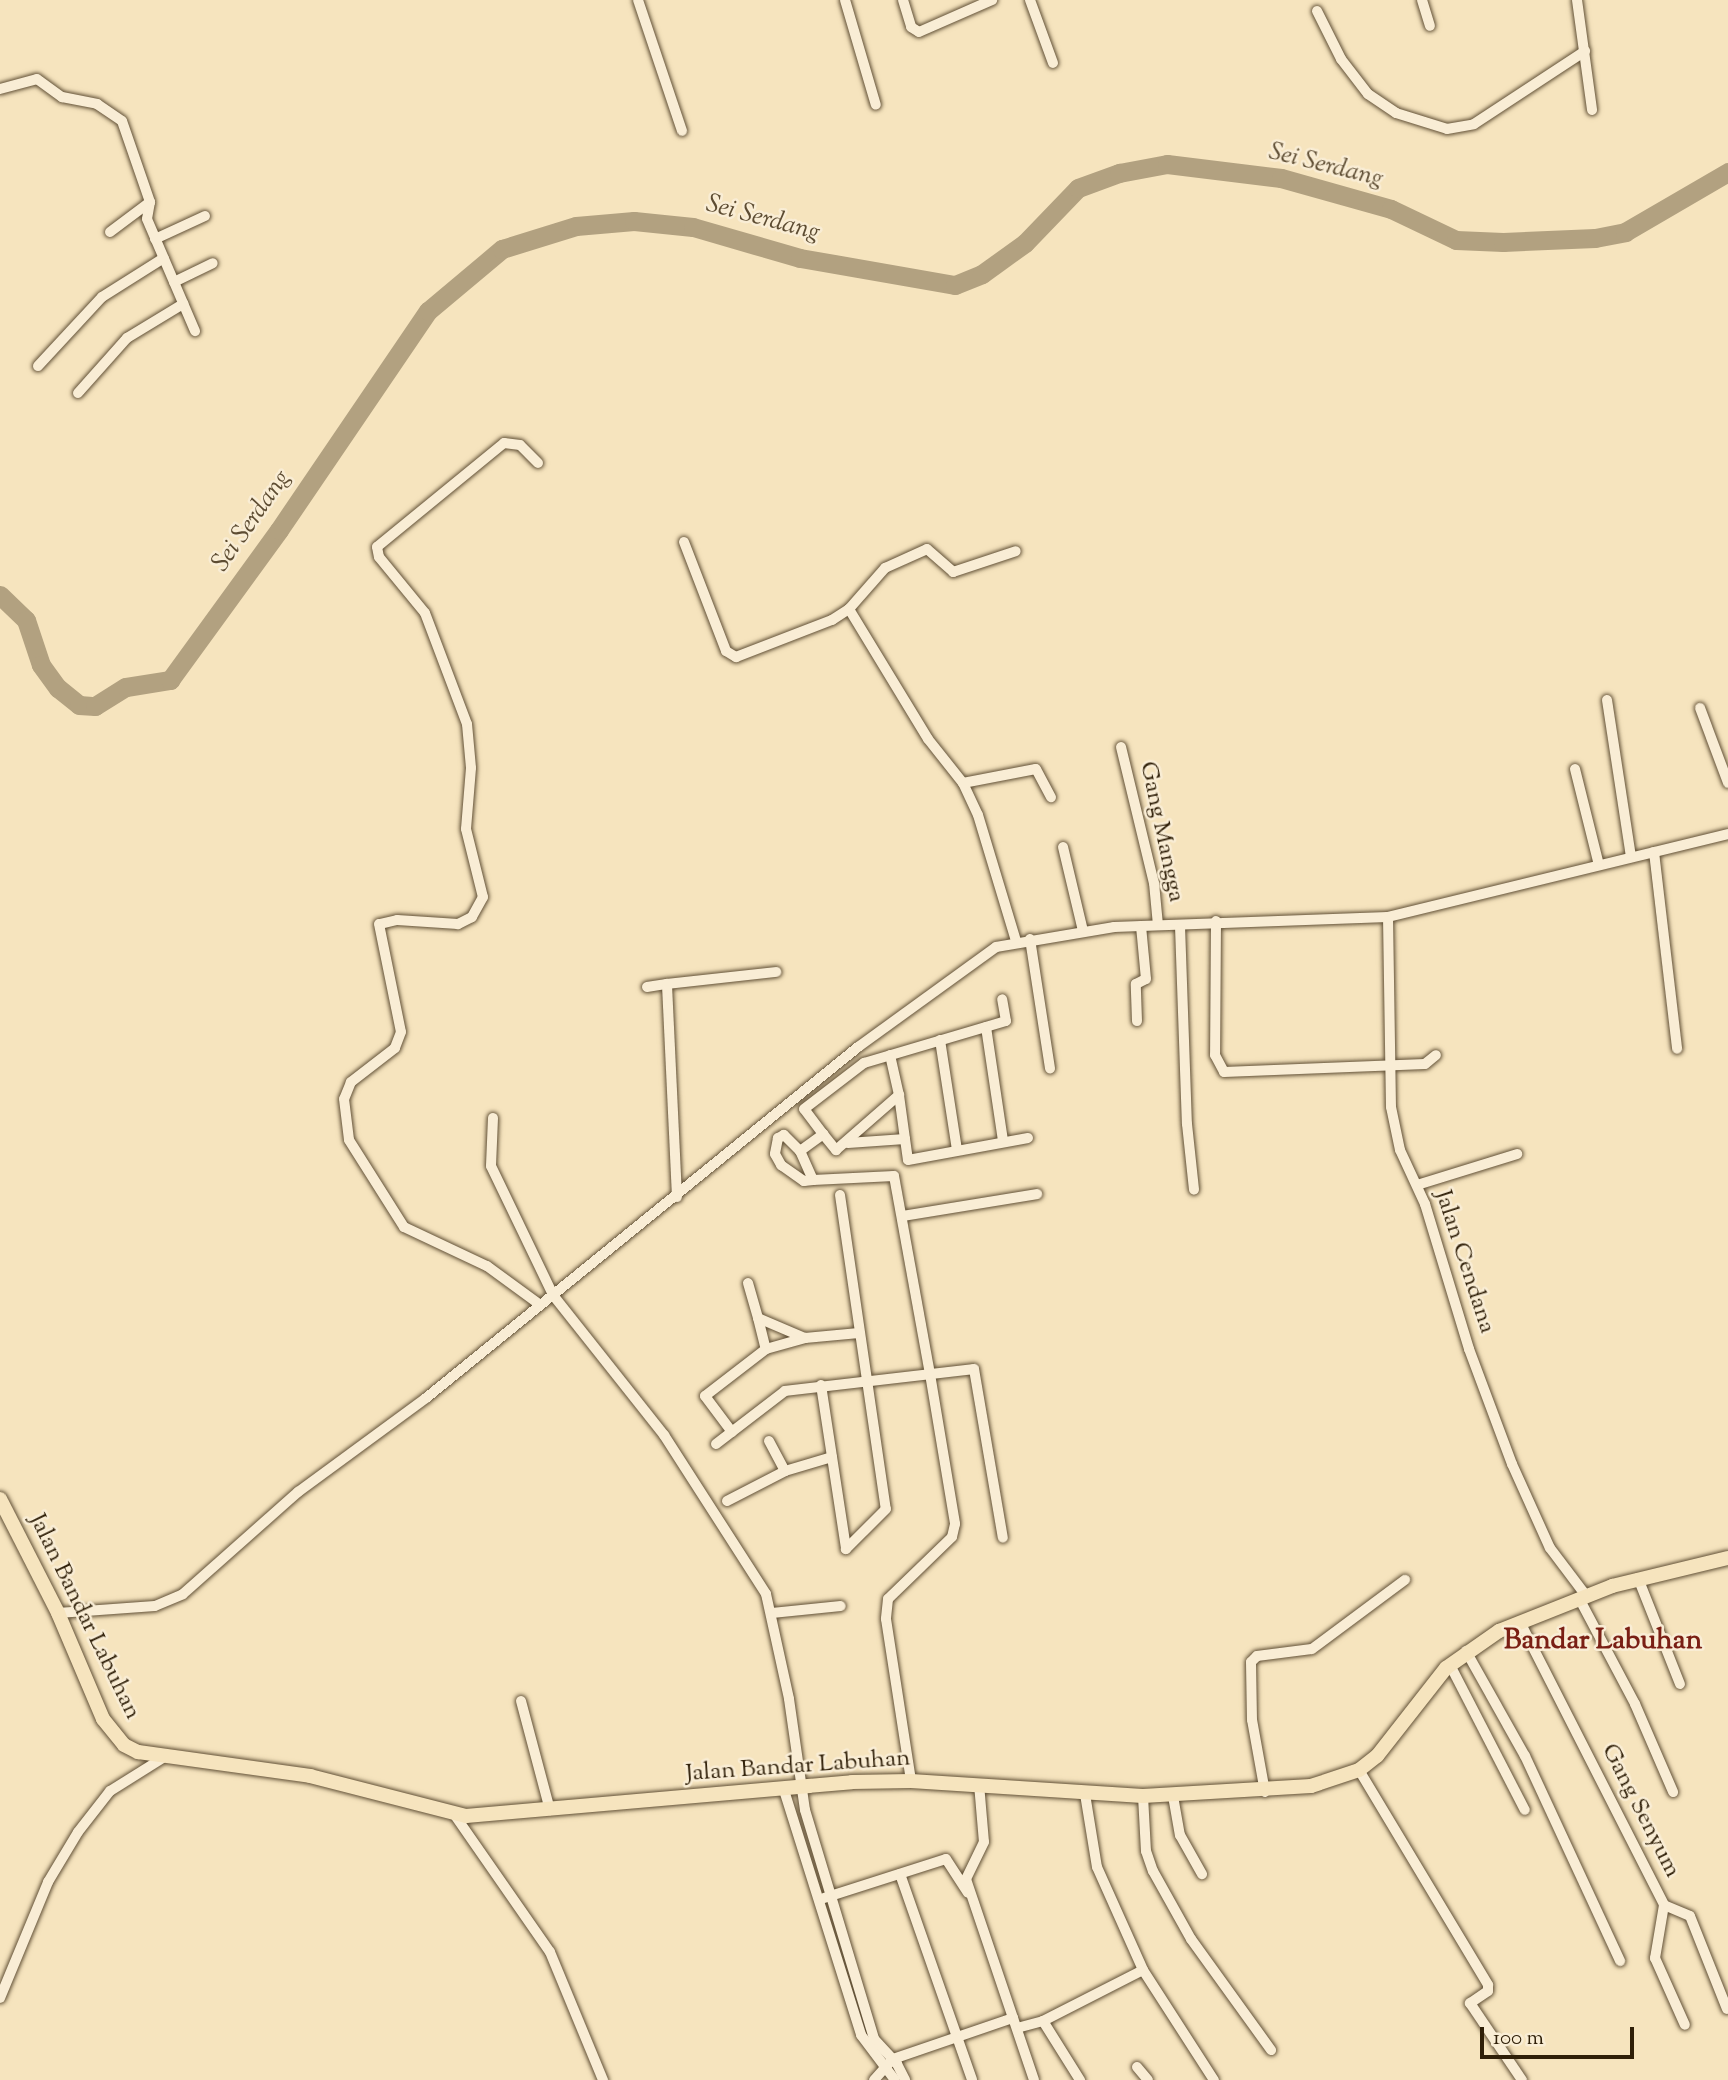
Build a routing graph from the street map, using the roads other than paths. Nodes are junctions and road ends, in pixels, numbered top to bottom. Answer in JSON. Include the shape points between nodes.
{"nodes":[{"id":1,"x":638,"y":0,"type":"edge"},
{"id":2,"x":845,"y":0,"type":"edge"},
{"id":3,"x":903,"y":0,"type":"edge"},
{"id":4,"x":992,"y":0,"type":"edge"},
{"id":5,"x":1030,"y":0,"type":"edge"},
{"id":6,"x":1422,"y":0,"type":"edge"},
{"id":7,"x":1577,"y":0,"type":"edge"},
{"id":8,"x":1317,"y":11,"type":"dead end"},
{"id":9,"x":1430,"y":26,"type":"dead end"},
{"id":10,"x":1585,"y":51,"type":"junction"},
{"id":11,"x":1053,"y":64,"type":"dead end"},
{"id":12,"x":0,"y":89,"type":"edge"},
{"id":13,"x":876,"y":105,"type":"dead end"},
{"id":14,"x":1592,"y":110,"type":"dead end"},
{"id":15,"x":682,"y":131,"type":"dead end"},
{"id":16,"x":150,"y":202,"type":"junction"},
{"id":17,"x":205,"y":216,"type":"dead end"},
{"id":18,"x":110,"y":232,"type":"dead end"},
{"id":19,"x":155,"y":239,"type":"junction"},
{"id":20,"x":164,"y":258,"type":"junction"},
{"id":21,"x":213,"y":263,"type":"dead end"},
{"id":22,"x":174,"y":282,"type":"junction"},
{"id":23,"x":183,"y":304,"type":"junction"},
{"id":24,"x":195,"y":331,"type":"dead end"},
{"id":25,"x":38,"y":366,"type":"dead end"},
{"id":26,"x":78,"y":393,"type":"dead end"},
{"id":27,"x":538,"y":463,"type":"dead end"},
{"id":28,"x":684,"y":542,"type":"dead end"},
{"id":29,"x":1016,"y":551,"type":"dead end"},
{"id":30,"x":849,"y":609,"type":"junction"},
{"id":31,"x":1607,"y":700,"type":"dead end"},
{"id":32,"x":1700,"y":708,"type":"dead end"},
{"id":33,"x":1121,"y":747,"type":"dead end"},
{"id":34,"x":1575,"y":769,"type":"dead end"},
{"id":35,"x":962,"y":783,"type":"junction"},
{"id":36,"x":1728,"y":783,"type":"edge"},
{"id":37,"x":1051,"y":797,"type":"dead end"},
{"id":38,"x":1728,"y":834,"type":"edge"},
{"id":39,"x":1063,"y":847,"type":"dead end"},
{"id":40,"x":1654,"y":852,"type":"junction"},
{"id":41,"x":1631,"y":857,"type":"junction"},
{"id":42,"x":1599,"y":865,"type":"junction"},
{"id":43,"x":1388,"y":917,"type":"junction"},
{"id":44,"x":1216,"y":921,"type":"junction"},
{"id":45,"x":1158,"y":925,"type":"junction"},
{"id":46,"x":1141,"y":926,"type":"junction"},
{"id":47,"x":1180,"y":926,"type":"junction"},
{"id":48,"x":1083,"y":931,"type":"junction"},
{"id":49,"x":1030,"y":939,"type":"junction"},
{"id":50,"x":1016,"y":941,"type":"junction"},
{"id":51,"x":776,"y":972,"type":"dead end"},
{"id":52,"x":667,"y":984,"type":"junction"},
{"id":53,"x":646,"y":987,"type":"dead end"},
{"id":54,"x":1002,"y":999,"type":"dead end"},
{"id":55,"x":1137,"y":1021,"type":"dead end"},
{"id":56,"x":986,"y":1027,"type":"junction"},
{"id":57,"x":940,"y":1040,"type":"junction"},
{"id":58,"x":1676,"y":1049,"type":"dead end"},
{"id":59,"x":890,"y":1055,"type":"junction"},
{"id":60,"x":1436,"y":1055,"type":"dead end"},
{"id":61,"x":1390,"y":1063,"type":"junction"},
{"id":62,"x":1050,"y":1068,"type":"dead end"},
{"id":63,"x":899,"y":1095,"type":"junction"},
{"id":64,"x":493,"y":1118,"type":"dead end"},
{"id":65,"x":772,"y":1119,"type":"junction"},
{"id":66,"x":762,"y":1127,"type":"junction"},
{"id":67,"x":823,"y":1134,"type":"junction"},
{"id":68,"x":784,"y":1135,"type":"junction"},
{"id":69,"x":1028,"y":1138,"type":"dead end"},
{"id":70,"x":905,"y":1139,"type":"junction"},
{"id":71,"x":1003,"y":1141,"type":"junction"},
{"id":72,"x":774,"y":1143,"type":"junction"},
{"id":73,"x":848,"y":1143,"type":"junction"},
{"id":74,"x":957,"y":1150,"type":"junction"},
{"id":75,"x":800,"y":1151,"type":"junction"},
{"id":76,"x":1517,"y":1154,"type":"dead end"},
{"id":77,"x":813,"y":1180,"type":"junction"},
{"id":78,"x":1417,"y":1185,"type":"junction"},
{"id":79,"x":1194,"y":1190,"type":"dead end"},
{"id":80,"x":1037,"y":1194,"type":"dead end"},
{"id":81,"x":840,"y":1195,"type":"dead end"},
{"id":82,"x":677,"y":1197,"type":"junction"},
{"id":83,"x":903,"y":1216,"type":"junction"},
{"id":84,"x":748,"y":1283,"type":"dead end"},
{"id":85,"x":553,"y":1295,"type":"junction"},
{"id":86,"x":539,"y":1304,"type":"junction"},
{"id":87,"x":758,"y":1318,"type":"junction"},
{"id":88,"x":859,"y":1333,"type":"junction"},
{"id":89,"x":805,"y":1338,"type":"junction"},
{"id":90,"x":766,"y":1349,"type":"junction"},
{"id":91,"x":930,"y":1374,"type":"junction"},
{"id":92,"x":866,"y":1378,"type":"junction"},
{"id":93,"x":821,"y":1385,"type":"junction"},
{"id":94,"x":732,"y":1432,"type":"junction"},
{"id":95,"x":769,"y":1441,"type":"dead end"},
{"id":96,"x":716,"y":1444,"type":"dead end"},
{"id":97,"x":832,"y":1457,"type":"junction"},
{"id":98,"x":785,"y":1471,"type":"junction"},
{"id":99,"x":0,"y":1499,"type":"edge"},
{"id":100,"x":727,"y":1501,"type":"dead end"},
{"id":101,"x":1003,"y":1538,"type":"dead end"},
{"id":102,"x":1728,"y":1558,"type":"edge"},
{"id":103,"x":1638,"y":1578,"type":"junction"},
{"id":104,"x":1405,"y":1580,"type":"dead end"},
{"id":105,"x":1584,"y":1598,"type":"junction"},
{"id":106,"x":841,"y":1606,"type":"dead end"},
{"id":107,"x":58,"y":1613,"type":"junction"},
{"id":108,"x":772,"y":1613,"type":"junction"},
{"id":109,"x":1520,"y":1622,"type":"junction"},
{"id":110,"x":1465,"y":1651,"type":"junction"},
{"id":111,"x":1450,"y":1665,"type":"junction"},
{"id":112,"x":1680,"y":1684,"type":"dead end"},
{"id":113,"x":522,"y":1701,"type":"dead end"},
{"id":114,"x":169,"y":1755,"type":"junction"},
{"id":115,"x":1359,"y":1770,"type":"junction"},
{"id":116,"x":911,"y":1781,"type":"junction"},
{"id":117,"x":979,"y":1784,"type":"junction"},
{"id":118,"x":801,"y":1785,"type":"junction"},
{"id":119,"x":783,"y":1787,"type":"junction"},
{"id":120,"x":1265,"y":1792,"type":"junction"},
{"id":121,"x":1673,"y":1792,"type":"dead end"},
{"id":122,"x":1085,"y":1794,"type":"junction"},
{"id":123,"x":1143,"y":1796,"type":"junction"},
{"id":124,"x":1173,"y":1796,"type":"junction"},
{"id":125,"x":550,"y":1810,"type":"junction"},
{"id":126,"x":1525,"y":1810,"type":"dead end"},
{"id":127,"x":454,"y":1814,"type":"junction"},
{"id":128,"x":813,"y":1839,"type":"junction"},
{"id":129,"x":801,"y":1842,"type":"junction"},
{"id":130,"x":900,"y":1874,"type":"junction"},
{"id":131,"x":1202,"y":1874,"type":"dead end"},
{"id":132,"x":970,"y":1895,"type":"junction"},
{"id":133,"x":830,"y":1896,"type":"junction"},
{"id":134,"x":818,"y":1900,"type":"junction"},
{"id":135,"x":1664,"y":1905,"type":"junction"},
{"id":136,"x":1620,"y":1961,"type":"dead end"},
{"id":137,"x":1143,"y":1970,"type":"junction"},
{"id":138,"x":0,"y":1998,"type":"edge"},
{"id":139,"x":1727,"y":2009,"type":"edge"},
{"id":140,"x":1043,"y":2021,"type":"junction"},
{"id":141,"x":1015,"y":2023,"type":"junction"},
{"id":142,"x":1685,"y":2025,"type":"dead end"},
{"id":143,"x":958,"y":2038,"type":"junction"},
{"id":144,"x":1271,"y":2050,"type":"dead end"},
{"id":145,"x":889,"y":2062,"type":"junction"},
{"id":146,"x":1137,"y":2067,"type":"dead end"},
{"id":147,"x":899,"y":2076,"type":"edge"},
{"id":148,"x":1207,"y":2078,"type":"edge"},
{"id":149,"x":603,"y":2080,"type":"edge"},
{"id":150,"x":874,"y":2080,"type":"edge"},
{"id":151,"x":972,"y":2080,"type":"edge"},
{"id":152,"x":1034,"y":2080,"type":"edge"},
{"id":153,"x":1080,"y":2080,"type":"edge"},
{"id":154,"x":1148,"y":2080,"type":"edge"},
{"id":155,"x":1522,"y":2080,"type":"edge"}],
"edges":[{"from":1,"to":15,"type":"street"},
{"from":2,"to":13,"type":"street"},
{"from":3,"to":4,"type":"street","via":[[911,27],[919,32]]},
{"from":5,"to":11,"type":"street"},
{"from":6,"to":9,"type":"street"},
{"from":7,"to":10,"type":"street"},
{"from":8,"to":10,"type":"street","via":[[1341,59],[1368,94],[1396,113],[1447,129],[1474,124]]},
{"from":10,"to":14,"type":"street"},
{"from":12,"to":16,"type":"street","via":[[37,79],[62,97],[110,110],[122,121]]},
{"from":16,"to":18,"type":"street"},
{"from":16,"to":19,"type":"street","via":[[146,219]]},
{"from":17,"to":19,"type":"street"},
{"from":19,"to":20,"type":"street"},
{"from":20,"to":22,"type":"street"},
{"from":20,"to":25,"type":"street","via":[[102,297]]},
{"from":21,"to":22,"type":"street"},
{"from":22,"to":23,"type":"street"},
{"from":23,"to":24,"type":"street"},
{"from":23,"to":26,"type":"street","via":[[127,338]]},
{"from":27,"to":86,"type":"street","via":[[520,445],[504,443],[377,547],[379,557],[425,614],[467,724],[471,768],[467,829],[484,897],[472,917],[458,924],[397,920],[379,924],[398,1003],[400,1037],[384,1058],[351,1083],[344,1099],[349,1140],[404,1227],[487,1266]]},
{"from":28,"to":30,"type":"street","via":[[726,651],[733,657],[827,622]]},
{"from":29,"to":30,"type":"street","via":[[953,572],[927,549],[886,568]]},
{"from":30,"to":35,"type":"street","via":[[928,739]]},
{"from":31,"to":41,"type":"street"},
{"from":32,"to":36,"type":"street"},
{"from":33,"to":45,"type":"street","name":"Gang Mangga","via":[[1154,883]]},
{"from":34,"to":42,"type":"street"},
{"from":35,"to":37,"type":"street","via":[[1036,769]]},
{"from":35,"to":50,"type":"street","via":[[978,815]]},
{"from":38,"to":40,"type":"street"},
{"from":39,"to":48,"type":"street"},
{"from":40,"to":41,"type":"street"},
{"from":40,"to":58,"type":"street"},
{"from":41,"to":42,"type":"street"},
{"from":42,"to":43,"type":"street"},
{"from":43,"to":44,"type":"street"},
{"from":43,"to":61,"type":"street","name":"Jalan Cendana"},
{"from":44,"to":47,"type":"street"},
{"from":44,"to":61,"type":"street","via":[[1215,1055],[1224,1072]]},
{"from":45,"to":46,"type":"street"},
{"from":45,"to":47,"type":"street"},
{"from":46,"to":48,"type":"street"},
{"from":46,"to":55,"type":"street","via":[[1146,976],[1136,985]]},
{"from":47,"to":79,"type":"street"},
{"from":48,"to":49,"type":"street"},
{"from":49,"to":50,"type":"street"},
{"from":49,"to":62,"type":"street"},
{"from":50,"to":65,"type":"street","via":[[980,955]]},
{"from":51,"to":52,"type":"street"},
{"from":52,"to":53,"type":"street"},
{"from":52,"to":82,"type":"street"},
{"from":54,"to":56,"type":"street","via":[[1006,1021]]},
{"from":56,"to":57,"type":"street"},
{"from":56,"to":71,"type":"street"},
{"from":57,"to":59,"type":"street"},
{"from":57,"to":74,"type":"street"},
{"from":59,"to":63,"type":"street"},
{"from":59,"to":67,"type":"street","via":[[864,1063],[804,1110]]},
{"from":60,"to":61,"type":"street","via":[[1425,1064]]},
{"from":61,"to":78,"type":"street","name":"Jalan Cendana","via":[[1391,1107],[1399,1150]]},
{"from":63,"to":70,"type":"street"},
{"from":63,"to":73,"type":"street"},
{"from":64,"to":85,"type":"street","via":[[491,1166]]},
{"from":65,"to":66,"type":"street"},
{"from":65,"to":68,"type":"street"},
{"from":66,"to":72,"type":"street"},
{"from":66,"to":82,"type":"street"},
{"from":67,"to":73,"type":"street","via":[[836,1150]]},
{"from":67,"to":75,"type":"street"},
{"from":68,"to":72,"type":"street"},
{"from":68,"to":75,"type":"street"},
{"from":69,"to":71,"type":"street"},
{"from":70,"to":73,"type":"street"},
{"from":70,"to":74,"type":"street","via":[[908,1160]]},
{"from":71,"to":74,"type":"street"},
{"from":72,"to":77,"type":"street","via":[[775,1154],[790,1175]]},
{"from":75,"to":77,"type":"street"},
{"from":76,"to":78,"type":"street"},
{"from":77,"to":83,"type":"street","via":[[894,1175]]},
{"from":78,"to":105,"type":"street","name":"Jalan Cendana","via":[[1487,1402],[1512,1464],[1550,1548]]},
{"from":80,"to":83,"type":"street"},
{"from":81,"to":88,"type":"street"},
{"from":82,"to":85,"type":"street"},
{"from":83,"to":91,"type":"street"},
{"from":84,"to":87,"type":"street"},
{"from":85,"to":86,"type":"street"},
{"from":85,"to":108,"type":"street","via":[[664,1435],[750,1566]]},
{"from":86,"to":107,"type":"street","via":[[426,1398],[298,1492],[180,1596],[155,1606]]},
{"from":87,"to":89,"type":"street"},
{"from":87,"to":90,"type":"street"},
{"from":88,"to":89,"type":"street"},
{"from":88,"to":92,"type":"street"},
{"from":89,"to":90,"type":"street"},
{"from":90,"to":94,"type":"street","via":[[705,1396]]},
{"from":91,"to":92,"type":"street"},
{"from":91,"to":101,"type":"street","via":[[974,1369]]},
{"from":91,"to":116,"type":"street","via":[[955,1524],[952,1537],[888,1599],[886,1619]]},
{"from":92,"to":93,"type":"street"},
{"from":92,"to":97,"type":"street","via":[[886,1509],[846,1549]]},
{"from":93,"to":94,"type":"street","via":[[785,1391]]},
{"from":93,"to":97,"type":"street"},
{"from":94,"to":96,"type":"street"},
{"from":95,"to":98,"type":"street"},
{"from":97,"to":98,"type":"street"},
{"from":98,"to":100,"type":"street"},
{"from":99,"to":107,"type":"main road","name":"Jalan Bandar Labuhan"},
{"from":102,"to":103,"type":"main road","name":"Jalan Bandar Labuhan"},
{"from":103,"to":105,"type":"main road","name":"Jalan Bandar Labuhan"},
{"from":103,"to":112,"type":"street"},
{"from":104,"to":120,"type":"street","via":[[1312,1649],[1257,1656],[1251,1662],[1252,1720]]},
{"from":105,"to":109,"type":"main road","name":"Jalan Bandar Labuhan"},
{"from":105,"to":121,"type":"street","name":"Jalan Cendana"},
{"from":106,"to":108,"type":"street"},
{"from":107,"to":114,"type":"main road","name":"Jalan Bandar Labuhan","via":[[114,1735],[138,1752]]},
{"from":108,"to":118,"type":"street"},
{"from":109,"to":110,"type":"main road","name":"Jalan Bandar Labuhan"},
{"from":109,"to":135,"type":"street","name":"Gang Senyum"},
{"from":110,"to":111,"type":"main road","name":"Jalan Bandar Labuhan"},
{"from":110,"to":136,"type":"street","via":[[1531,1769]]},
{"from":111,"to":115,"type":"main road","name":"Jalan Bandar Labuhan","via":[[1388,1743]]},
{"from":111,"to":126,"type":"street"},
{"from":113,"to":125,"type":"street"},
{"from":114,"to":127,"type":"main road","name":"Jalan Bandar Labuhan","via":[[310,1776]]},
{"from":114,"to":138,"type":"street","via":[[110,1791],[78,1832],[48,1882]]},
{"from":115,"to":120,"type":"main road","name":"Jalan Bandar Labuhan","via":[[1311,1786]]},
{"from":115,"to":155,"type":"street","via":[[1488,1985],[1488,1991],[1470,2003]]},
{"from":116,"to":117,"type":"main road","name":"Jalan Bandar Labuhan"},
{"from":116,"to":118,"type":"main road","name":"Jalan Bandar Labuhan"},
{"from":117,"to":122,"type":"main road","name":"Jalan Bandar Labuhan"},
{"from":117,"to":132,"type":"street","via":[[984,1842],[967,1875]]},
{"from":118,"to":119,"type":"main road","name":"Jalan Bandar Labuhan"},
{"from":118,"to":128,"type":"street"},
{"from":119,"to":125,"type":"main road","name":"Jalan Bandar Labuhan"},
{"from":119,"to":129,"type":"street"},
{"from":120,"to":124,"type":"main road","name":"Jalan Bandar Labuhan"},
{"from":122,"to":123,"type":"main road","name":"Jalan Bandar Labuhan"},
{"from":122,"to":137,"type":"street","via":[[1097,1867]]},
{"from":123,"to":124,"type":"main road","name":"Jalan Bandar Labuhan"},
{"from":123,"to":144,"type":"street","via":[[1146,1851],[1153,1871],[1191,1939]]},
{"from":124,"to":131,"type":"street","via":[[1180,1835]]},
{"from":125,"to":127,"type":"main road","name":"Jalan Bandar Labuhan","via":[[491,1817]]},
{"from":127,"to":149,"type":"street","via":[[550,1952]]},
{"from":128,"to":129,"type":"street"},
{"from":128,"to":133,"type":"street"},
{"from":129,"to":134,"type":"street"},
{"from":130,"to":132,"type":"street","via":[[946,1859]]},
{"from":130,"to":133,"type":"street"},
{"from":130,"to":143,"type":"street"},
{"from":132,"to":141,"type":"street"},
{"from":133,"to":134,"type":"street"},
{"from":133,"to":145,"type":"street","via":[[874,2039]]},
{"from":134,"to":145,"type":"street","via":[[860,2035],[872,2055]]},
{"from":135,"to":139,"type":"street","via":[[1690,1916]]},
{"from":135,"to":142,"type":"street","name":"Gang Senyum","via":[[1655,1958]]},
{"from":137,"to":140,"type":"street"},
{"from":137,"to":148,"type":"street"},
{"from":140,"to":141,"type":"street"},
{"from":140,"to":153,"type":"street"},
{"from":141,"to":143,"type":"street"},
{"from":141,"to":152,"type":"street"},
{"from":143,"to":145,"type":"street"},
{"from":143,"to":151,"type":"street"},
{"from":145,"to":147,"type":"street"},
{"from":145,"to":150,"type":"street"},
{"from":146,"to":154,"type":"street"}]}
